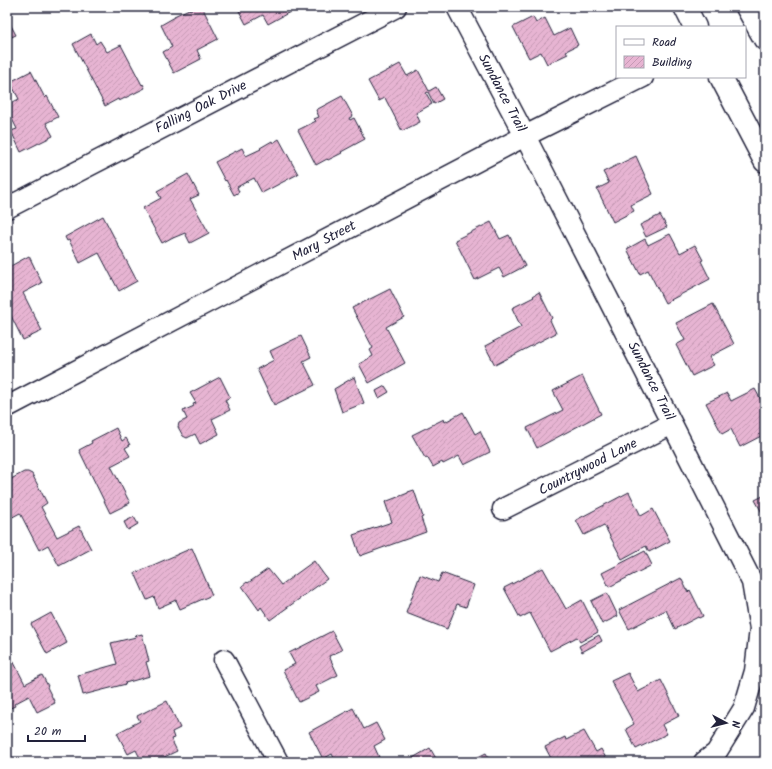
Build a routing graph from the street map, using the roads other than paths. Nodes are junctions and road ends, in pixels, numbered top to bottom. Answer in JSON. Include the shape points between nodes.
{"nodes":[{"id":1,"x":396,"y":7,"type":"edge"},
{"id":2,"x":457,"y":7,"type":"edge"},
{"id":3,"x":685,"y":7,"type":"edge"},
{"id":4,"x":694,"y":26,"type":"edge"},
{"id":5,"x":641,"y":78,"type":"edge"},
{"id":6,"x":722,"y":78,"type":"edge"},
{"id":7,"x":525,"y":136,"type":"junction"},
{"id":8,"x":765,"y":161,"type":"edge"},
{"id":9,"x":7,"y":208,"type":"edge"},
{"id":10,"x":7,"y":407,"type":"edge"},
{"id":11,"x":672,"y":424,"type":"junction"},
{"id":12,"x":503,"y":509,"type":"dead end"},
{"id":13,"x":224,"y":660,"type":"dead end"},
{"id":14,"x":278,"y":762,"type":"edge"},
{"id":15,"x":704,"y":762,"type":"edge"}],
"edges":[{"from":1,"to":9,"type":"street","name":"Falling Oak Drive"},
{"from":2,"to":7,"type":"street","name":"Sundance Trail"},
{"from":3,"to":4,"type":"main road"},
{"from":5,"to":7,"type":"street","name":"Mary Street"},
{"from":6,"to":8,"type":"main road"},
{"from":7,"to":10,"type":"street","name":"Mary Street"},
{"from":7,"to":11,"type":"street","name":"Sundance Trail"},
{"from":11,"to":12,"type":"street","name":"Countrywood Lane"},
{"from":11,"to":15,"type":"street","name":"Sundance Trail","via":[[752,582],[760,629],[755,671],[744,708],[716,753]]},
{"from":13,"to":14,"type":"street"}]}
